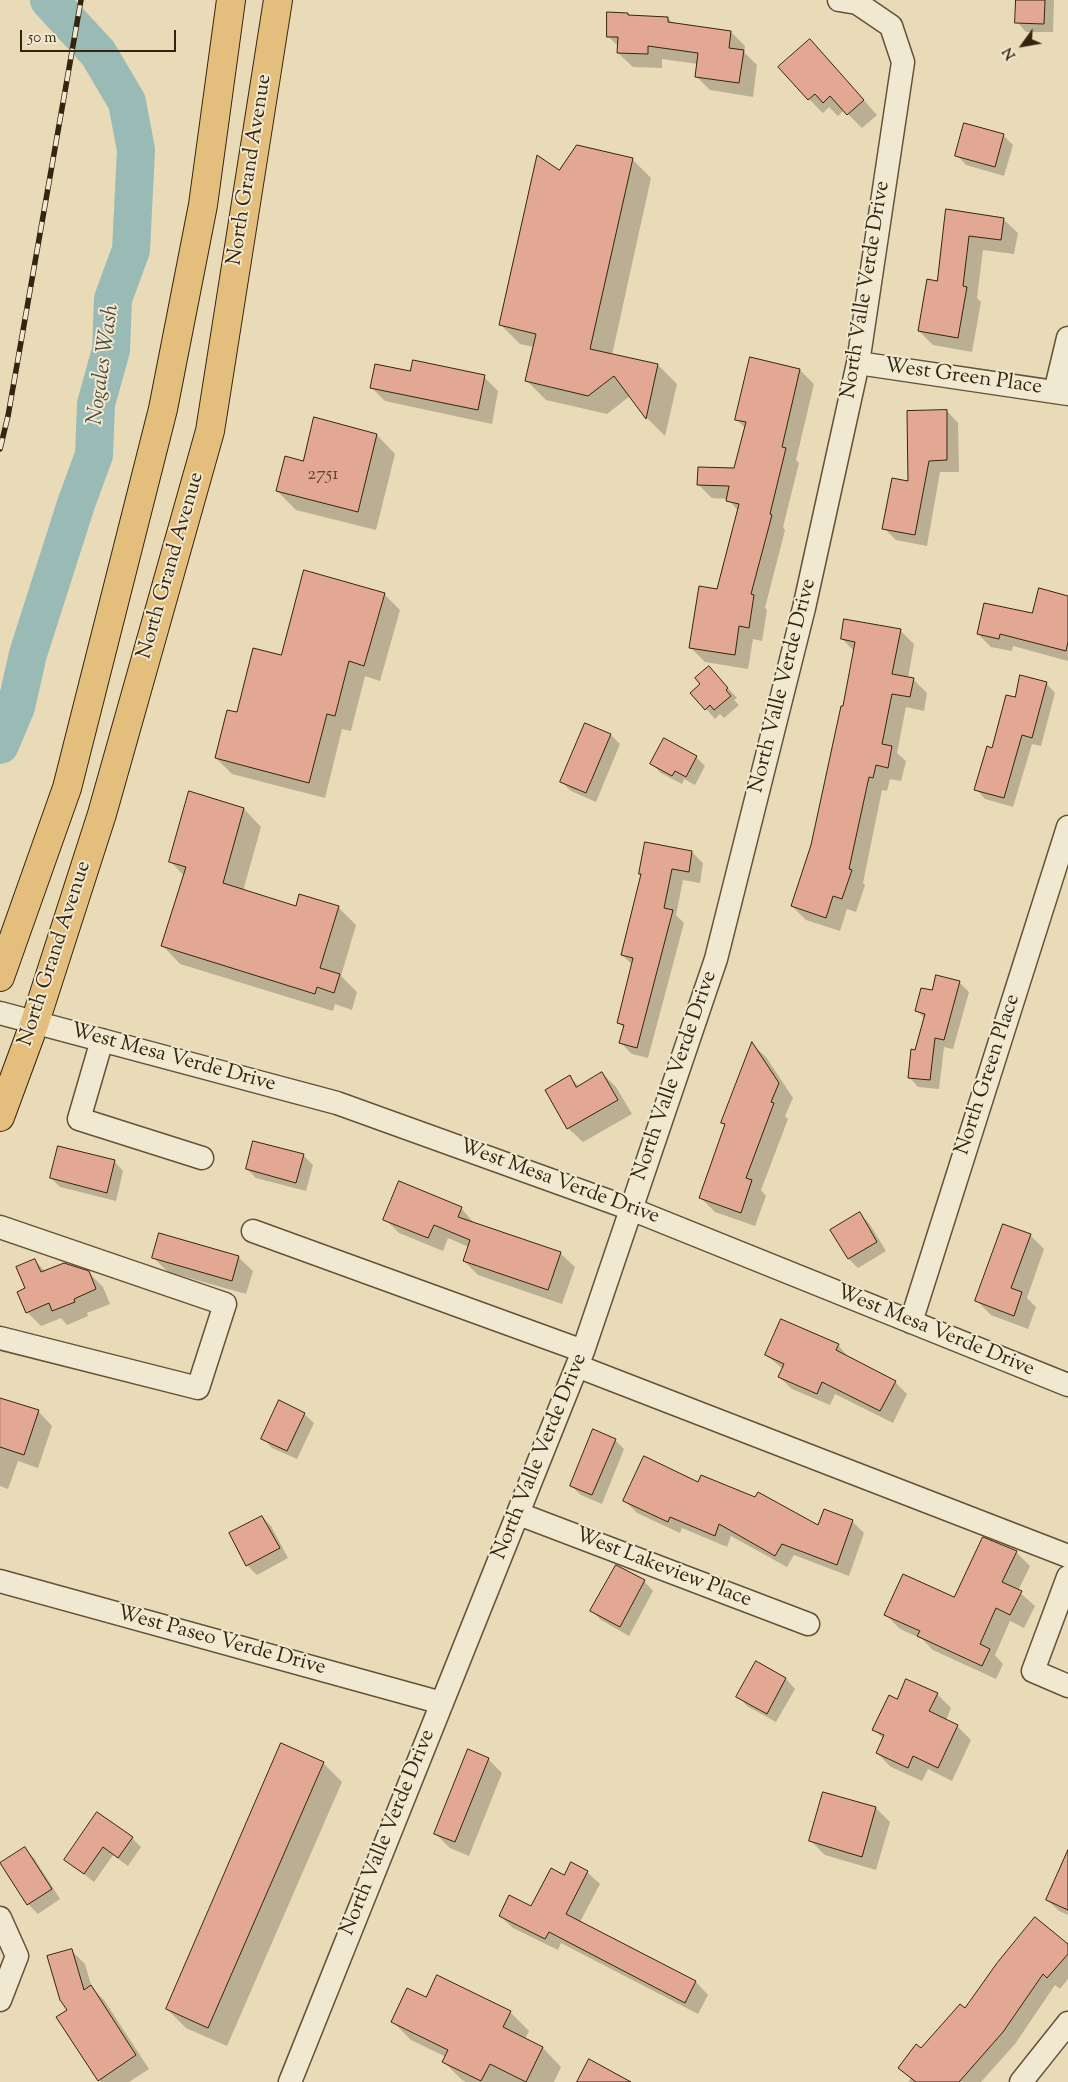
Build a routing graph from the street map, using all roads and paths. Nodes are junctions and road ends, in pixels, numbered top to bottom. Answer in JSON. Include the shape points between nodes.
{"nodes":[{"id":1,"x":230,"y":0,"type":"edge"},
{"id":2,"x":278,"y":0,"type":"edge"},
{"id":3,"x":839,"y":0,"type":"edge"},
{"id":4,"x":1068,"y":338,"type":"edge"},
{"id":5,"x":858,"y":362,"type":"junction"},
{"id":6,"x":1062,"y":393,"type":"edge"},
{"id":7,"x":1068,"y":827,"type":"edge"},
{"id":8,"x":0,"y":978,"type":"edge"},
{"id":9,"x":0,"y":1013,"type":"edge"},
{"id":10,"x":35,"y":1022,"type":"junction"},
{"id":11,"x":102,"y":1040,"type":"junction"},
{"id":12,"x":0,"y":1117,"type":"edge"},
{"id":13,"x":202,"y":1158,"type":"dead end"},
{"id":14,"x":631,"y":1208,"type":"junction"},
{"id":15,"x":0,"y":1227,"type":"edge"},
{"id":16,"x":253,"y":1231,"type":"dead end"},
{"id":17,"x":911,"y":1322,"type":"junction"},
{"id":18,"x":0,"y":1338,"type":"edge"},
{"id":19,"x":580,"y":1358,"type":"junction"},
{"id":20,"x":1068,"y":1385,"type":"edge"},
{"id":21,"x":519,"y":1514,"type":"junction"},
{"id":22,"x":1068,"y":1556,"type":"edge"},
{"id":23,"x":1068,"y":1577,"type":"edge"},
{"id":24,"x":0,"y":1581,"type":"edge"},
{"id":25,"x":808,"y":1624,"type":"dead end"},
{"id":26,"x":1068,"y":1686,"type":"edge"},
{"id":27,"x":442,"y":1703,"type":"junction"},
{"id":28,"x":0,"y":1918,"type":"edge"},
{"id":29,"x":0,"y":2000,"type":"edge"},
{"id":30,"x":1068,"y":2023,"type":"edge"},
{"id":31,"x":290,"y":2082,"type":"edge"},
{"id":32,"x":1021,"y":2082,"type":"edge"}],
"edges":[{"from":1,"to":8,"type":"main road","name":"North Grand Avenue","via":[[203,205],[163,409],[67,788]]},
{"from":2,"to":10,"type":"main road","name":"North Grand Avenue","via":[[210,431],[102,814]]},
{"from":3,"to":5,"type":"street","name":"North Valle Verde Drive","via":[[857,3],[891,26],[903,62]]},
{"from":4,"to":6,"type":"street"},
{"from":5,"to":6,"type":"street","name":"West Green Place"},
{"from":5,"to":14,"type":"street","name":"North Valle Verde Drive","via":[[804,608],[716,959]]},
{"from":7,"to":17,"type":"street","name":"North Green Place"},
{"from":9,"to":10,"type":"street","name":"West Mesa Verde Drive"},
{"from":10,"to":11,"type":"street","name":"West Mesa Verde Drive"},
{"from":10,"to":12,"type":"main road","name":"North Grand Avenue"},
{"from":11,"to":13,"type":"street","via":[[79,1119]]},
{"from":11,"to":14,"type":"street","name":"West Mesa Verde Drive","via":[[337,1103]]},
{"from":14,"to":17,"type":"street","name":"West Mesa Verde Drive"},
{"from":14,"to":19,"type":"street","name":"North Valle Verde Drive"},
{"from":15,"to":18,"type":"street","via":[[225,1304],[198,1388]]},
{"from":16,"to":19,"type":"street"},
{"from":17,"to":20,"type":"street","name":"West Mesa Verde Drive"},
{"from":19,"to":21,"type":"street","name":"North Valle Verde Drive"},
{"from":19,"to":22,"type":"street"},
{"from":21,"to":25,"type":"street","name":"West Lakeview Place"},
{"from":21,"to":27,"type":"street","name":"North Valle Verde Drive"},
{"from":23,"to":26,"type":"street","via":[[1033,1671]]},
{"from":24,"to":27,"type":"street","name":"West Paseo Verde Drive"},
{"from":27,"to":31,"type":"street","name":"North Valle Verde Drive"},
{"from":28,"to":29,"type":"street","via":[[16,1956]]},
{"from":30,"to":32,"type":"street"}]}
